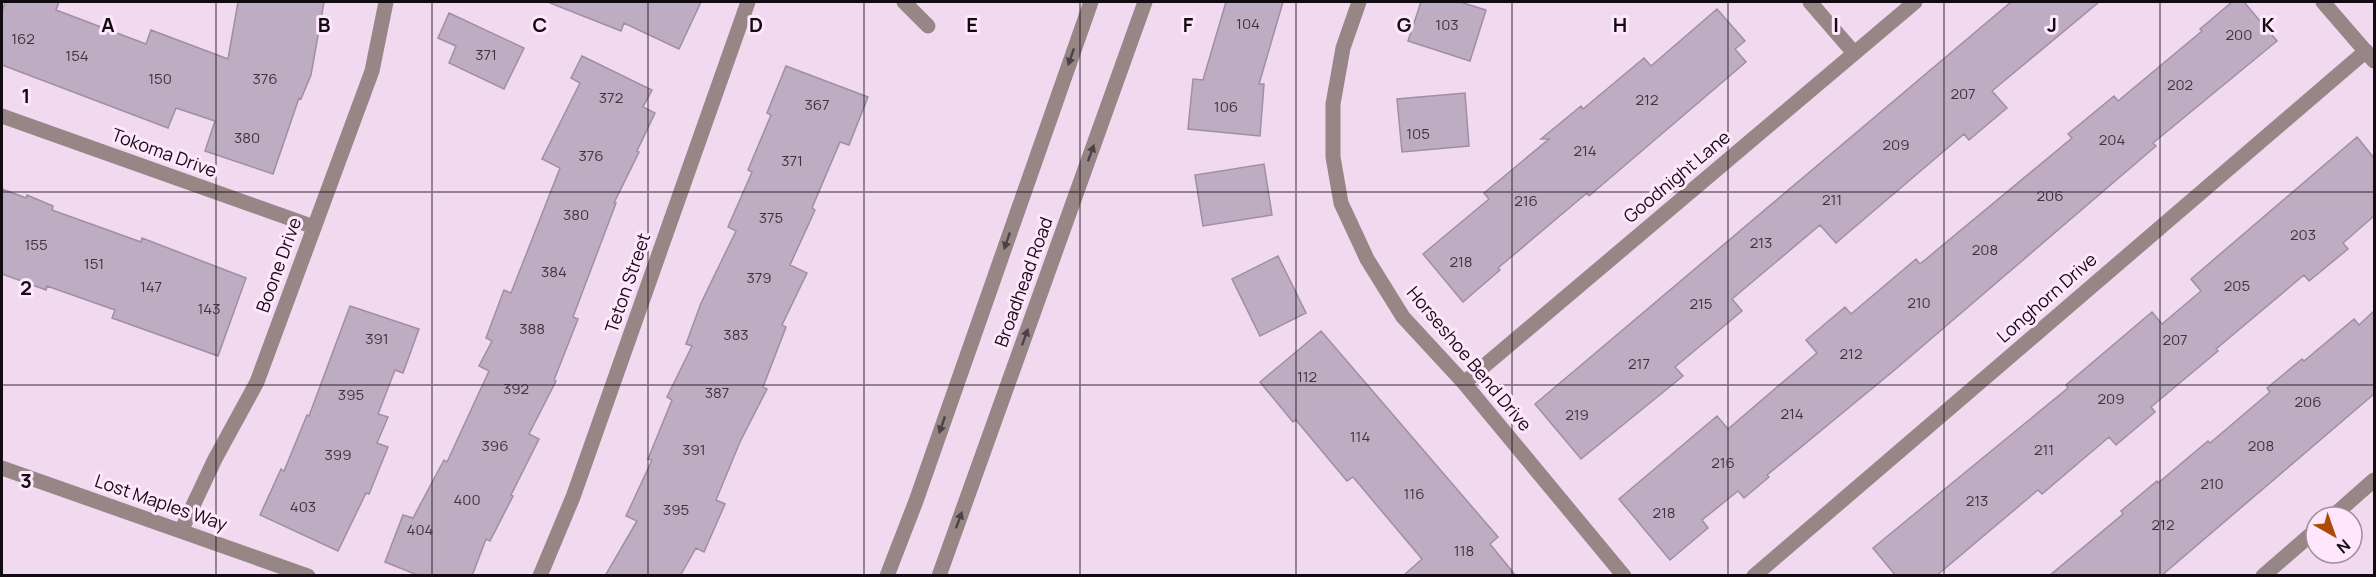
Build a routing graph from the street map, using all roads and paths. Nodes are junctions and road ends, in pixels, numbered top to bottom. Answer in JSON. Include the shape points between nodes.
{"nodes":[{"id":1,"x":386,"y":2,"type":"edge"},
{"id":2,"x":748,"y":2,"type":"edge"},
{"id":3,"x":904,"y":2,"type":"edge"},
{"id":4,"x":1091,"y":2,"type":"edge"},
{"id":5,"x":1145,"y":2,"type":"edge"},
{"id":6,"x":1359,"y":2,"type":"edge"},
{"id":7,"x":1810,"y":2,"type":"edge"},
{"id":8,"x":1915,"y":2,"type":"edge"},
{"id":9,"x":2323,"y":2,"type":"edge"},
{"id":10,"x":928,"y":26,"type":"dead end"},
{"id":11,"x":1854,"y":53,"type":"junction"},
{"id":12,"x":2370,"y":56,"type":"edge"},
{"id":13,"x":2,"y":116,"type":"edge"},
{"id":14,"x":314,"y":227,"type":"junction"},
{"id":15,"x":1464,"y":383,"type":"junction"},
{"id":16,"x":2,"y":468,"type":"edge"},
{"id":17,"x":2374,"y":480,"type":"edge"},
{"id":18,"x":2346,"y":505,"type":"edge"},
{"id":19,"x":181,"y":531,"type":"junction"},
{"id":20,"x":2304,"y":540,"type":"edge"},
{"id":21,"x":308,"y":576,"type":"edge"},
{"id":22,"x":540,"y":576,"type":"edge"},
{"id":23,"x":887,"y":576,"type":"edge"},
{"id":24,"x":939,"y":576,"type":"edge"},
{"id":25,"x":1624,"y":576,"type":"edge"},
{"id":26,"x":1754,"y":576,"type":"edge"},
{"id":27,"x":2263,"y":576,"type":"edge"}],
"edges":[{"from":1,"to":14,"type":"street","name":"Boone Drive","via":[[372,71]]},
{"from":2,"to":22,"type":"street","name":"Teton Street","via":[[573,498]]},
{"from":3,"to":10,"type":"street"},
{"from":4,"to":23,"type":"street","name":"Broadhead Road","one_way":true},
{"from":24,"to":5,"type":"street","name":"Broadhead Road","one_way":true},
{"from":6,"to":15,"type":"street","name":"Horseshoe Bend Drive","via":[[1343,48],[1333,104],[1333,156],[1341,203],[1367,260],[1403,317]]},
{"from":7,"to":11,"type":"street"},
{"from":8,"to":11,"type":"street","name":"Goodnight Lane"},
{"from":9,"to":12,"type":"street"},
{"from":11,"to":15,"type":"street","name":"Goodnight Lane"},
{"from":12,"to":26,"type":"street","name":"Longhorn Drive"},
{"from":13,"to":14,"type":"street","name":"Tokoma Drive"},
{"from":14,"to":19,"type":"street","name":"Boone Drive","via":[[257,382]]},
{"from":15,"to":25,"type":"street","name":"Horseshoe Bend Drive"},
{"from":16,"to":19,"type":"street","name":"Lost Maples Way"},
{"from":17,"to":18,"type":"street"},
{"from":19,"to":21,"type":"street","name":"Lost Maples Way"},
{"from":20,"to":27,"type":"street"}]}
